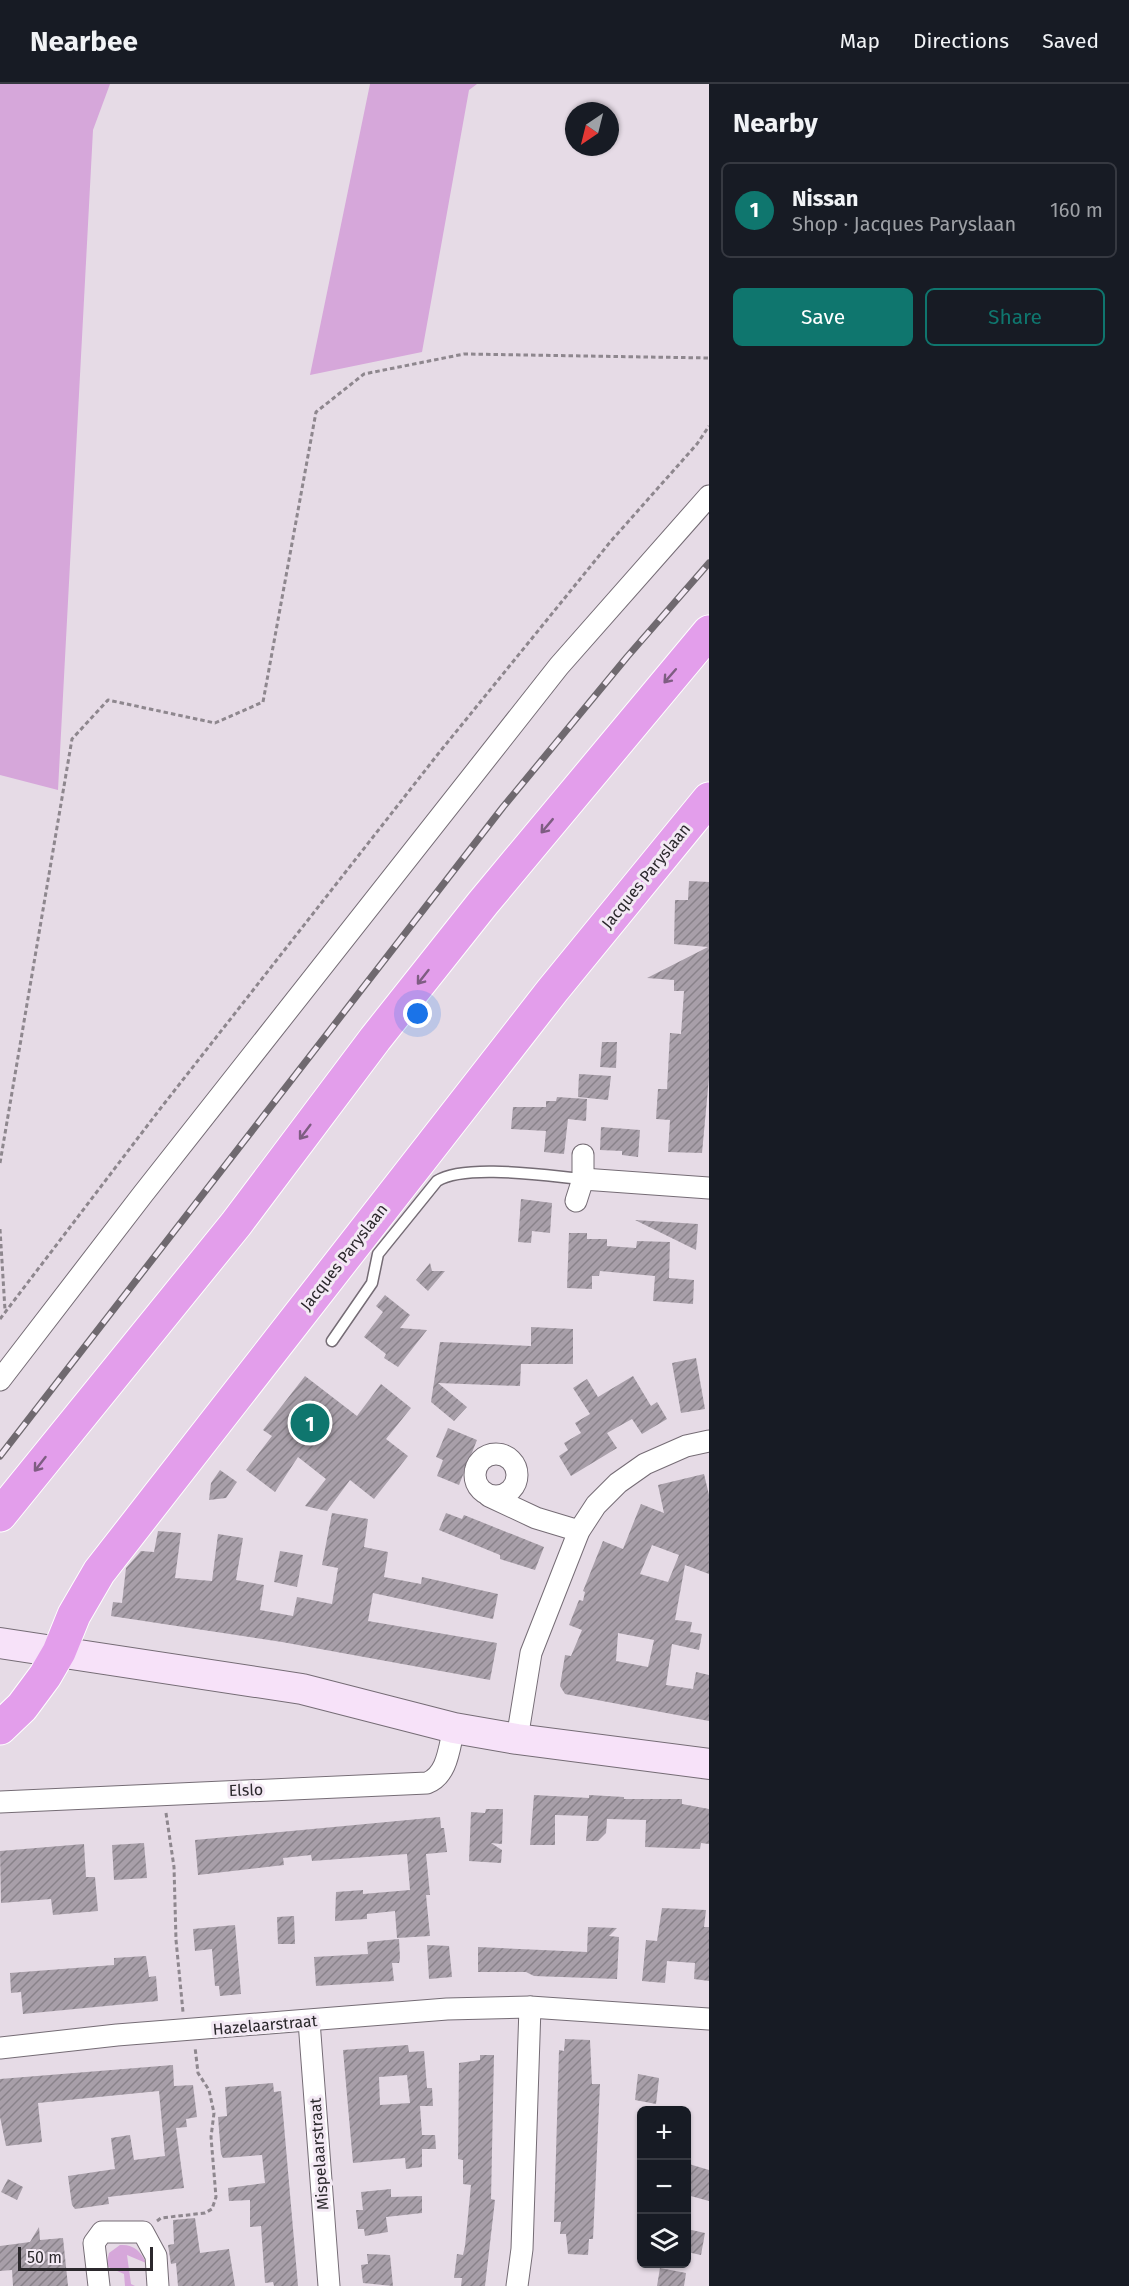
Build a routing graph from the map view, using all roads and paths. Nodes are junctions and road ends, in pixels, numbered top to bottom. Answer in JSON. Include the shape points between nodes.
{"nodes":[{"id":1,"x":709,"y":358,"type":"edge"},
{"id":2,"x":709,"y":426,"type":"edge"},
{"id":3,"x":709,"y":496,"type":"edge"},
{"id":4,"x":709,"y":632,"type":"edge"},
{"id":5,"x":709,"y":799,"type":"edge"},
{"id":6,"x":583,"y":1155,"type":"dead end"},
{"id":7,"x":0,"y":1163,"type":"edge"},
{"id":8,"x":583,"y":1179,"type":"junction"},
{"id":9,"x":709,"y":1188,"type":"edge"},
{"id":10,"x":576,"y":1201,"type":"dead end"},
{"id":11,"x":0,"y":1230,"type":"edge"},
{"id":12,"x":5,"y":1312,"type":"junction"},
{"id":13,"x":0,"y":1319,"type":"edge"},
{"id":14,"x":332,"y":1341,"type":"dead end"},
{"id":15,"x":0,"y":1380,"type":"edge"},
{"id":16,"x":709,"y":1441,"type":"edge"},
{"id":17,"x":489,"y":1496,"type":"dead end"},
{"id":18,"x":0,"y":1515,"type":"edge"},
{"id":19,"x":579,"y":1531,"type":"junction"},
{"id":20,"x":0,"y":1643,"type":"edge"},
{"id":21,"x":60,"y":1652,"type":"junction"},
{"id":22,"x":0,"y":1728,"type":"edge"},
{"id":23,"x":454,"y":1728,"type":"junction"},
{"id":24,"x":517,"y":1739,"type":"junction"},
{"id":25,"x":709,"y":1764,"type":"edge"},
{"id":26,"x":165,"y":1794,"type":"junction"},
{"id":27,"x":0,"y":1802,"type":"edge"},
{"id":28,"x":530,"y":2007,"type":"junction"},
{"id":29,"x":709,"y":2019,"type":"edge"},
{"id":30,"x":309,"y":2021,"type":"junction"},
{"id":31,"x":189,"y":2031,"type":"junction"},
{"id":32,"x":0,"y":2048,"type":"edge"},
{"id":33,"x":143,"y":2232,"type":"junction"},
{"id":34,"x":99,"y":2286,"type":"edge"},
{"id":35,"x":158,"y":2286,"type":"edge"},
{"id":36,"x":329,"y":2286,"type":"edge"},
{"id":37,"x":517,"y":2286,"type":"edge"}],
"edges":[{"from":1,"to":7,"type":"path","via":[[464,354],[363,374],[316,412],[263,702],[215,723],[108,700],[72,739]]},
{"from":2,"to":12,"type":"path","via":[[438,754]]},
{"from":3,"to":15,"type":"street","via":[[551,676]]},
{"from":4,"to":18,"type":"highway","one_way":true,"via":[[483,903],[236,1224]]},
{"from":5,"to":21,"type":"highway","name":"Jacques Paryslaan","via":[[537,1010],[99,1572],[74,1615]]},
{"from":6,"to":8,"type":"street"},
{"from":8,"to":9,"type":"street"},
{"from":8,"to":10,"type":"street"},
{"from":8,"to":14,"type":"lane","via":[[470,1171],[447,1175],[378,1254],[372,1283]]},
{"from":11,"to":12,"type":"path"},
{"from":12,"to":13,"type":"path"},
{"from":16,"to":19,"type":"street","via":[[686,1446],[645,1464],[596,1505]]},
{"from":17,"to":19,"type":"street","via":[[536,1518]]},
{"from":19,"to":24,"type":"street","via":[[531,1653]]},
{"from":20,"to":21,"type":"street"},
{"from":21,"to":22,"type":"highway","name":"Jacques Paryslaan","via":[[22,1707]]},
{"from":21,"to":23,"type":"street","via":[[302,1689]]},
{"from":23,"to":24,"type":"street"},
{"from":23,"to":26,"type":"street","name":"Elslo","via":[[443,1771],[427,1783]]},
{"from":24,"to":25,"type":"street"},
{"from":26,"to":27,"type":"street","name":"Elslo"},
{"from":26,"to":31,"type":"path","via":[[174,1867],[176,1940]]},
{"from":28,"to":29,"type":"street","name":"Hazelaarstraat"},
{"from":28,"to":30,"type":"street","name":"Hazelaarstraat","via":[[447,2009]]},
{"from":28,"to":37,"type":"street","via":[[522,2249]]},
{"from":30,"to":31,"type":"street","name":"Hazelaarstraat"},
{"from":30,"to":36,"type":"street","name":"Mispelaarstraat"},
{"from":31,"to":32,"type":"street","name":"Hazelaarstraat"},
{"from":31,"to":33,"type":"path","via":[[198,2073],[209,2090],[214,2113],[211,2137],[216,2197],[212,2209],[205,2213],[161,2218]]},
{"from":33,"to":34,"type":"street","via":[[102,2232],[94,2243]]},
{"from":33,"to":35,"type":"street","via":[[156,2256]]}]}
